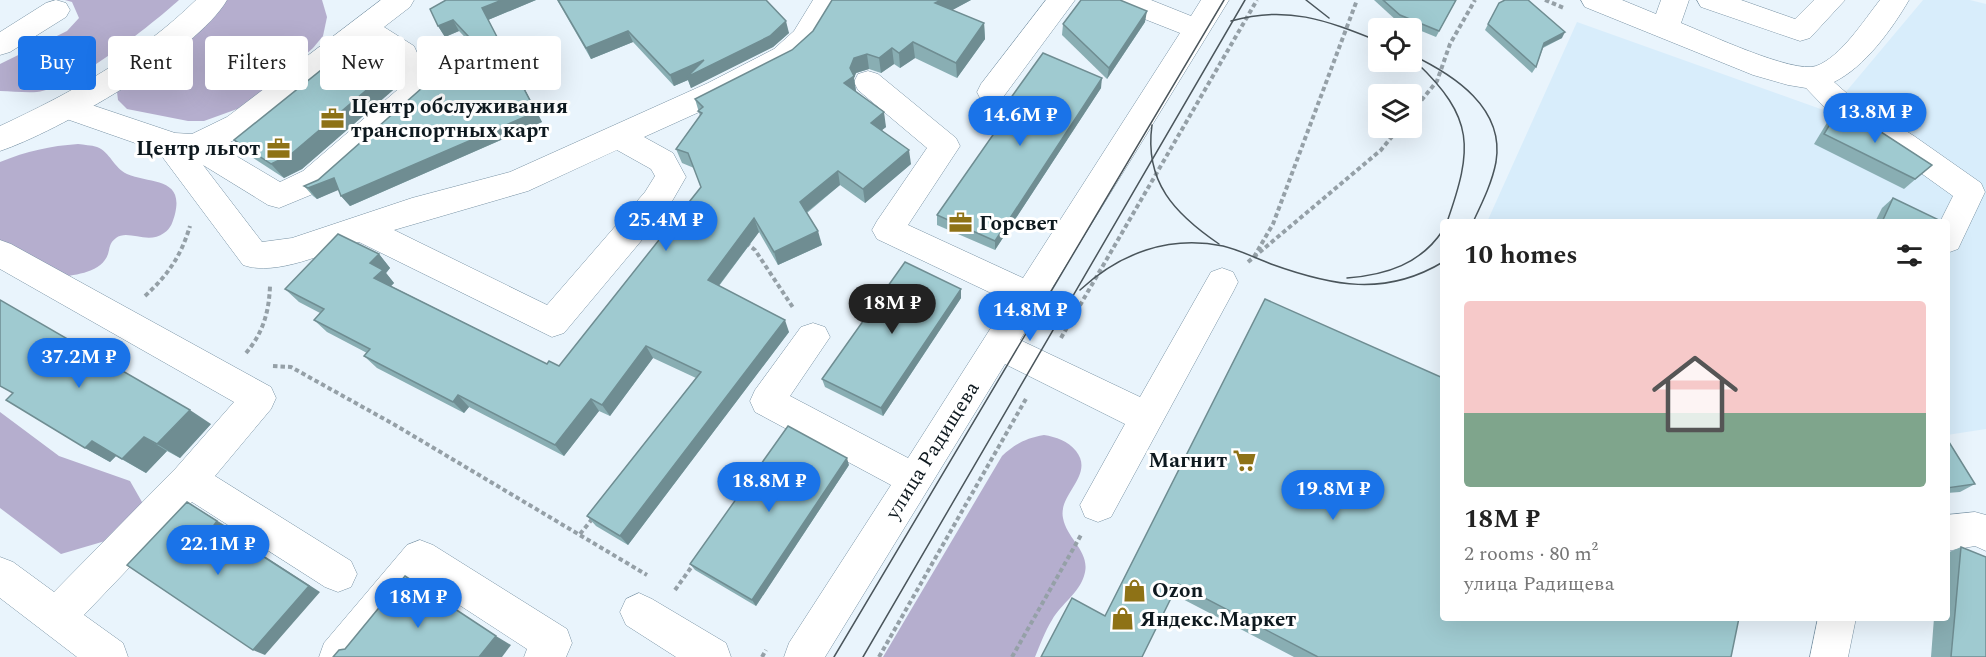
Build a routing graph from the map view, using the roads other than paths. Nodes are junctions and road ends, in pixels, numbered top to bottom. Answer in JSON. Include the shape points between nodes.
{"nodes":[{"id":1,"x":213,"y":0,"type":"edge"},
{"id":2,"x":414,"y":0,"type":"edge"},
{"id":3,"x":831,"y":0,"type":"edge"},
{"id":4,"x":1061,"y":0,"type":"edge"},
{"id":5,"x":1124,"y":0,"type":"edge"},
{"id":6,"x":1215,"y":0,"type":"edge"},
{"id":7,"x":1595,"y":0,"type":"edge"},
{"id":8,"x":1675,"y":0,"type":"edge"},
{"id":9,"x":1711,"y":0,"type":"edge"},
{"id":10,"x":1831,"y":0,"type":"edge"},
{"id":11,"x":1895,"y":0,"type":"edge"},
{"id":12,"x":56,"y":10,"type":"dead end"},
{"id":13,"x":382,"y":14,"type":"edge"},
{"id":14,"x":1665,"y":28,"type":"junction"},
{"id":15,"x":1197,"y":29,"type":"junction"},
{"id":16,"x":0,"y":45,"type":"edge"},
{"id":17,"x":1814,"y":77,"type":"junction"},
{"id":18,"x":868,"y":82,"type":"dead end"},
{"id":19,"x":991,"y":92,"type":"dead end"},
{"id":20,"x":68,"y":108,"type":"junction"},
{"id":21,"x":617,"y":136,"type":"junction"},
{"id":22,"x":0,"y":139,"type":"edge"},
{"id":23,"x":182,"y":144,"type":"junction"},
{"id":24,"x":1978,"y":197,"type":"edge"},
{"id":25,"x":361,"y":228,"type":"junction"},
{"id":26,"x":1950,"y":236,"type":"edge"},
{"id":27,"x":0,"y":253,"type":"edge"},
{"id":28,"x":1222,"y":282,"type":"dead end"},
{"id":29,"x":1029,"y":296,"type":"junction"},
{"id":30,"x":813,"y":337,"type":"road end"},
{"id":31,"x":999,"y":345,"type":"junction"},
{"id":32,"x":1146,"y":417,"type":"junction"},
{"id":33,"x":914,"y":479,"type":"junction"},
{"id":34,"x":189,"y":480,"type":"junction"},
{"id":35,"x":1098,"y":505,"type":"road end"},
{"id":36,"x":1950,"y":533,"type":"edge"},
{"id":37,"x":1986,"y":534,"type":"edge"},
{"id":38,"x":338,"y":574,"type":"dead end"},
{"id":39,"x":0,"y":575,"type":"edge"},
{"id":40,"x":647,"y":596,"type":"road end"},
{"id":41,"x":56,"y":617,"type":"junction"},
{"id":42,"x":1836,"y":621,"type":"edge"},
{"id":43,"x":109,"y":657,"type":"edge"},
{"id":44,"x":338,"y":657,"type":"edge"},
{"id":45,"x":543,"y":657,"type":"edge"},
{"id":46,"x":712,"y":657,"type":"edge"},
{"id":47,"x":803,"y":657,"type":"edge"},
{"id":48,"x":1829,"y":657,"type":"edge"}],
"edges":[{"from":1,"to":20,"type":"street","via":[[192,23],[135,67]]},
{"from":2,"to":13,"type":"street"},
{"from":3,"to":21,"type":"street","via":[[824,4],[804,38],[784,56]]},
{"from":4,"to":19,"type":"street"},
{"from":5,"to":15,"type":"street"},
{"from":6,"to":15,"type":"street","name":"улица Радищева"},
{"from":7,"to":14,"type":"street"},
{"from":8,"to":14,"type":"street"},
{"from":9,"to":10,"type":"street","via":[[1800,31]]},
{"from":11,"to":17,"type":"street","via":[[1846,59]]},
{"from":12,"to":16,"type":"street"},
{"from":13,"to":23,"type":"street","via":[[237,125]]},
{"from":13,"to":23,"type":"street","via":[[419,88],[314,180],[279,196]]},
{"from":14,"to":17,"type":"street","via":[[1790,76]]},
{"from":15,"to":29,"type":"street","name":"улица Радищева"},
{"from":17,"to":24,"type":"street","via":[[1837,105],[1894,138]]},
{"from":18,"to":29,"type":"street","via":[[945,146],[888,230]]},
{"from":20,"to":22,"type":"street"},
{"from":20,"to":23,"type":"street"},
{"from":21,"to":25,"type":"street","via":[[517,182]]},
{"from":21,"to":25,"type":"street","via":[[662,162],[671,177],[656,201],[552,322]]},
{"from":23,"to":25,"type":"street","via":[[201,185],[254,256],[292,250]]},
{"from":24,"to":26,"type":"street"},
{"from":27,"to":34,"type":"street","via":[[119,320],[229,371],[259,398]]},
{"from":28,"to":32,"type":"street"},
{"from":29,"to":31,"type":"street","name":"улица Радищева"},
{"from":30,"to":33,"type":"street","via":[[767,401]]},
{"from":31,"to":32,"type":"street"},
{"from":31,"to":33,"type":"street","name":"улица Радищева"},
{"from":32,"to":35,"type":"street"},
{"from":33,"to":47,"type":"street","name":"улица Радищева"},
{"from":34,"to":38,"type":"street"},
{"from":34,"to":41,"type":"street"},
{"from":36,"to":37,"type":"street","via":[[1975,529]]},
{"from":39,"to":41,"type":"street"},
{"from":40,"to":46,"type":"street"},
{"from":41,"to":43,"type":"street"},
{"from":42,"to":48,"type":"street"},
{"from":44,"to":45,"type":"street","via":[[420,558],[553,643]]}]}
